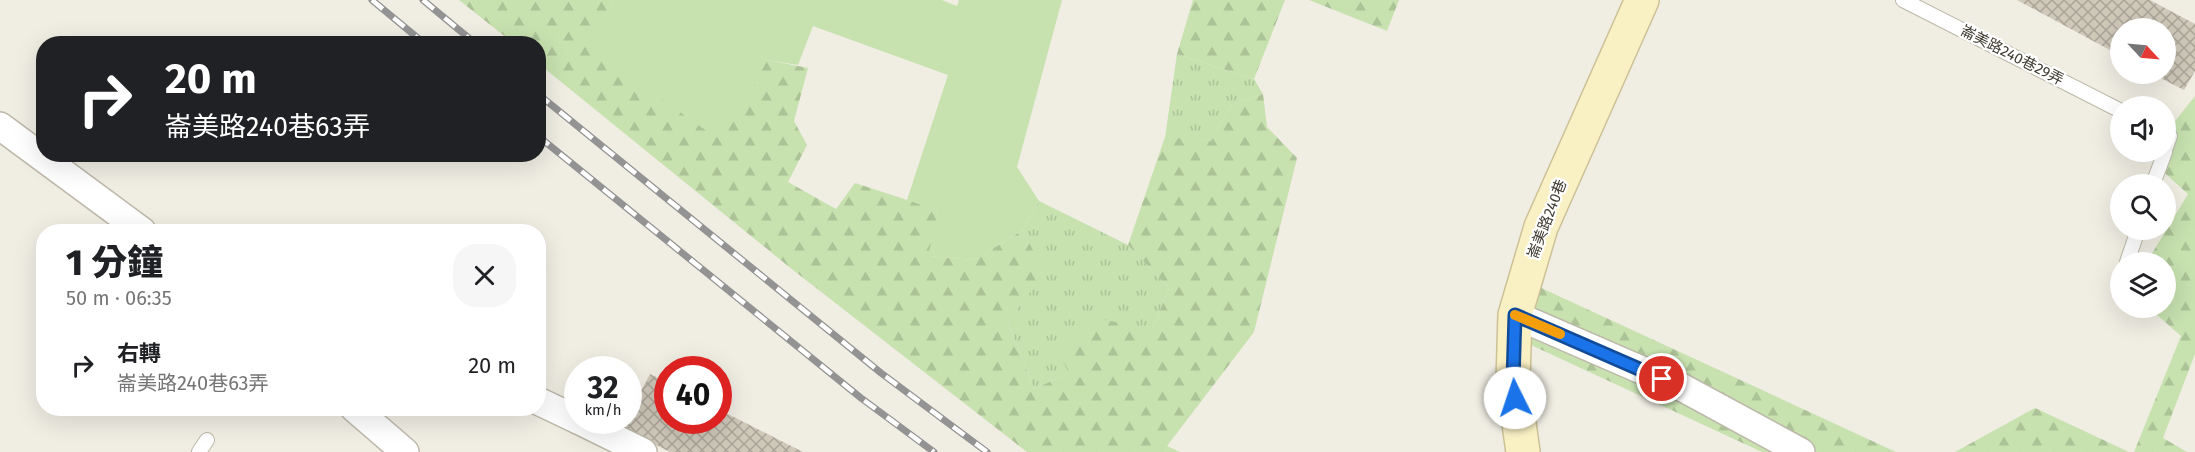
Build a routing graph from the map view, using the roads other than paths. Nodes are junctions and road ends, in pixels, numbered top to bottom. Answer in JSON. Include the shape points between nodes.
{"nodes":[{"id":1,"x":1642,"y":0,"type":"edge"},
{"id":2,"x":1903,"y":0,"type":"edge"},
{"id":3,"x":2110,"y":105,"type":"edge"},
{"id":4,"x":0,"y":126,"type":"edge"},
{"id":5,"x":36,"y":153,"type":"edge"},
{"id":6,"x":49,"y":162,"type":"edge"},
{"id":7,"x":133,"y":224,"type":"edge"},
{"id":8,"x":1515,"y":315,"type":"junction"},
{"id":9,"x":546,"y":404,"type":"edge"},
{"id":10,"x":564,"y":413,"type":"edge"},
{"id":11,"x":363,"y":416,"type":"edge"},
{"id":12,"x":606,"y":434,"type":"edge"},
{"id":13,"x":207,"y":440,"type":"dead end"},
{"id":14,"x":199,"y":452,"type":"edge"},
{"id":15,"x":405,"y":452,"type":"edge"},
{"id":16,"x":643,"y":452,"type":"edge"},
{"id":17,"x":1523,"y":452,"type":"edge"},
{"id":18,"x":1801,"y":452,"type":"edge"}],
"edges":[{"from":1,"to":8,"type":"street","name":"崙美路240巷","via":[[1541,227]]},
{"from":2,"to":3,"type":"lane","name":"崙美路240巷29弄"},
{"from":4,"to":5,"type":"street"},
{"from":6,"to":7,"type":"street"},
{"from":8,"to":17,"type":"street","name":"崙美路240巷","via":[[1513,380]]},
{"from":8,"to":18,"type":"street","via":[[1683,388]]},
{"from":9,"to":10,"type":"street"},
{"from":11,"to":15,"type":"street"},
{"from":12,"to":16,"type":"street"},
{"from":13,"to":14,"type":"lane"}]}
